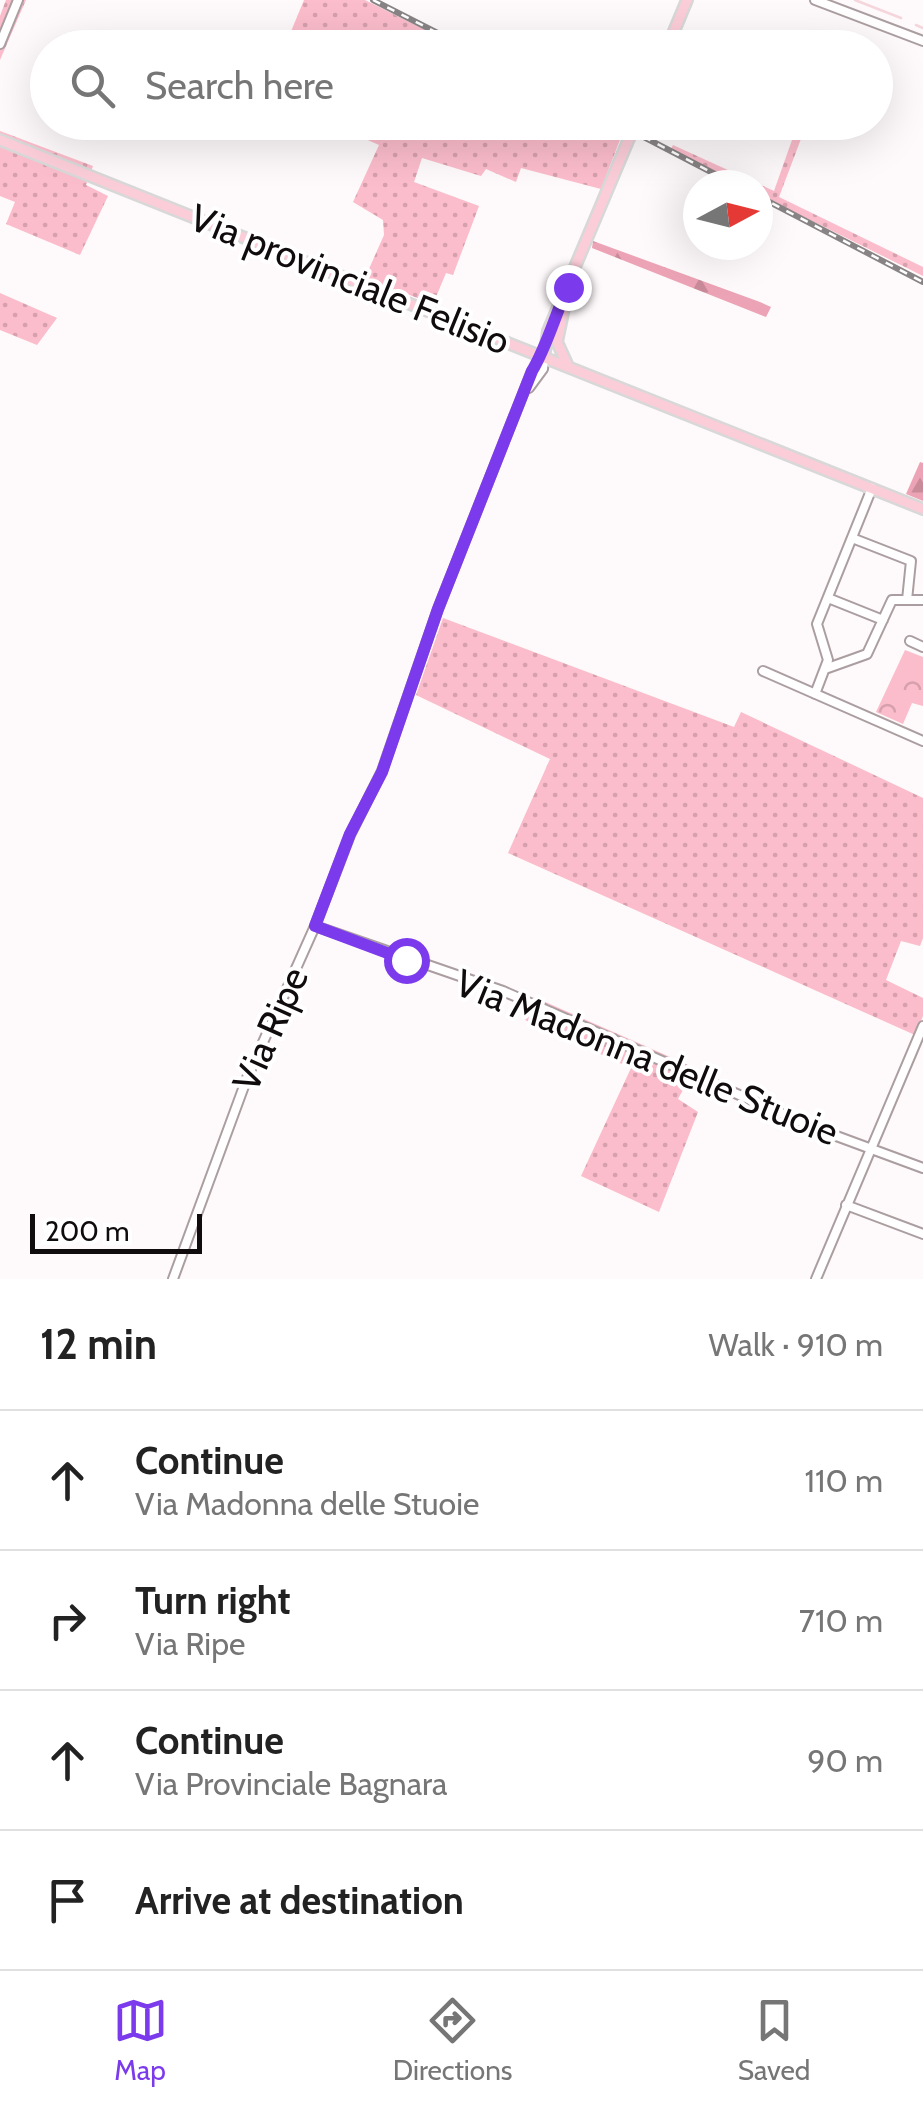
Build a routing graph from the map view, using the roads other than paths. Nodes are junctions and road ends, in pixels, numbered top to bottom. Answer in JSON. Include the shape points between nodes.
{"nodes":[{"id":1,"x":18,"y":0,"type":"edge"},
{"id":2,"x":686,"y":0,"type":"edge"},
{"id":3,"x":815,"y":0,"type":"edge"},
{"id":4,"x":674,"y":30,"type":"edge"},
{"id":5,"x":923,"y":40,"type":"edge"},
{"id":6,"x":0,"y":44,"type":"edge"},
{"id":7,"x":0,"y":140,"type":"edge"},
{"id":8,"x":629,"y":140,"type":"edge"},
{"id":9,"x":568,"y":287,"type":"junction"},
{"id":10,"x":548,"y":331,"type":"junction"},
{"id":11,"x":558,"y":342,"type":"junction"},
{"id":12,"x":527,"y":350,"type":"junction"},
{"id":13,"x":544,"y":358,"type":"junction"},
{"id":14,"x":587,"y":375,"type":"junction"},
{"id":15,"x":872,"y":488,"type":"junction"},
{"id":16,"x":923,"y":509,"type":"edge"},
{"id":17,"x":852,"y":538,"type":"junction"},
{"id":18,"x":828,"y":598,"type":"junction"},
{"id":19,"x":907,"y":600,"type":"junction"},
{"id":20,"x":923,"y":600,"type":"edge"},
{"id":21,"x":883,"y":620,"type":"junction"},
{"id":22,"x":910,"y":642,"type":"dead end"},
{"id":23,"x":923,"y":646,"type":"edge"},
{"id":24,"x":824,"y":669,"type":"junction"},
{"id":25,"x":762,"y":671,"type":"dead end"},
{"id":26,"x":816,"y":694,"type":"junction"},
{"id":27,"x":923,"y":741,"type":"edge"},
{"id":28,"x":315,"y":926,"type":"junction"},
{"id":29,"x":923,"y":1026,"type":"edge"},
{"id":30,"x":870,"y":1148,"type":"junction"},
{"id":31,"x":923,"y":1168,"type":"edge"},
{"id":32,"x":846,"y":1204,"type":"junction"},
{"id":33,"x":923,"y":1234,"type":"edge"},
{"id":34,"x":172,"y":1279,"type":"edge"},
{"id":35,"x":816,"y":1279,"type":"edge"}],
"edges":[{"from":1,"to":6,"type":"street"},
{"from":2,"to":4,"type":"main road"},
{"from":3,"to":5,"type":"street"},
{"from":7,"to":12,"type":"main road","name":"Via provinciale Felisio"},
{"from":8,"to":9,"type":"main road"},
{"from":9,"to":10,"type":"main road"},
{"from":9,"to":11,"type":"main road"},
{"from":10,"to":12,"type":"main road"},
{"from":10,"to":13,"type":"main road"},
{"from":11,"to":13,"type":"main road"},
{"from":11,"to":14,"type":"main road","via":[[566,363]]},
{"from":12,"to":13,"type":"main road","name":"Via provinciale Felisio"},
{"from":13,"to":14,"type":"main road","name":"Via provinciale Felisio"},
{"from":13,"to":28,"type":"street","name":"Via Ripe","via":[[532,371],[382,772]]},
{"from":14,"to":15,"type":"main road","name":"Via provinciale Felisio"},
{"from":15,"to":16,"type":"main road","name":"Via provinciale Felisio"},
{"from":15,"to":17,"type":"street"},
{"from":17,"to":18,"type":"street"},
{"from":17,"to":19,"type":"street","via":[[911,562]]},
{"from":18,"to":21,"type":"street"},
{"from":18,"to":24,"type":"street","via":[[817,624],[828,660]]},
{"from":19,"to":20,"type":"street"},
{"from":19,"to":21,"type":"street","via":[[892,600]]},
{"from":21,"to":24,"type":"street","via":[[867,654]]},
{"from":22,"to":23,"type":"street"},
{"from":24,"to":26,"type":"street"},
{"from":25,"to":26,"type":"street"},
{"from":26,"to":27,"type":"street"},
{"from":28,"to":30,"type":"street","name":"Via Madonna delle Stuoie","via":[[504,992]]},
{"from":28,"to":34,"type":"street","name":"Via Ripe","via":[[246,1078]]},
{"from":29,"to":30,"type":"street"},
{"from":30,"to":31,"type":"street","name":"Via Madonna delle Stuoie"},
{"from":30,"to":32,"type":"street"},
{"from":32,"to":33,"type":"street"},
{"from":32,"to":35,"type":"street"}]}
